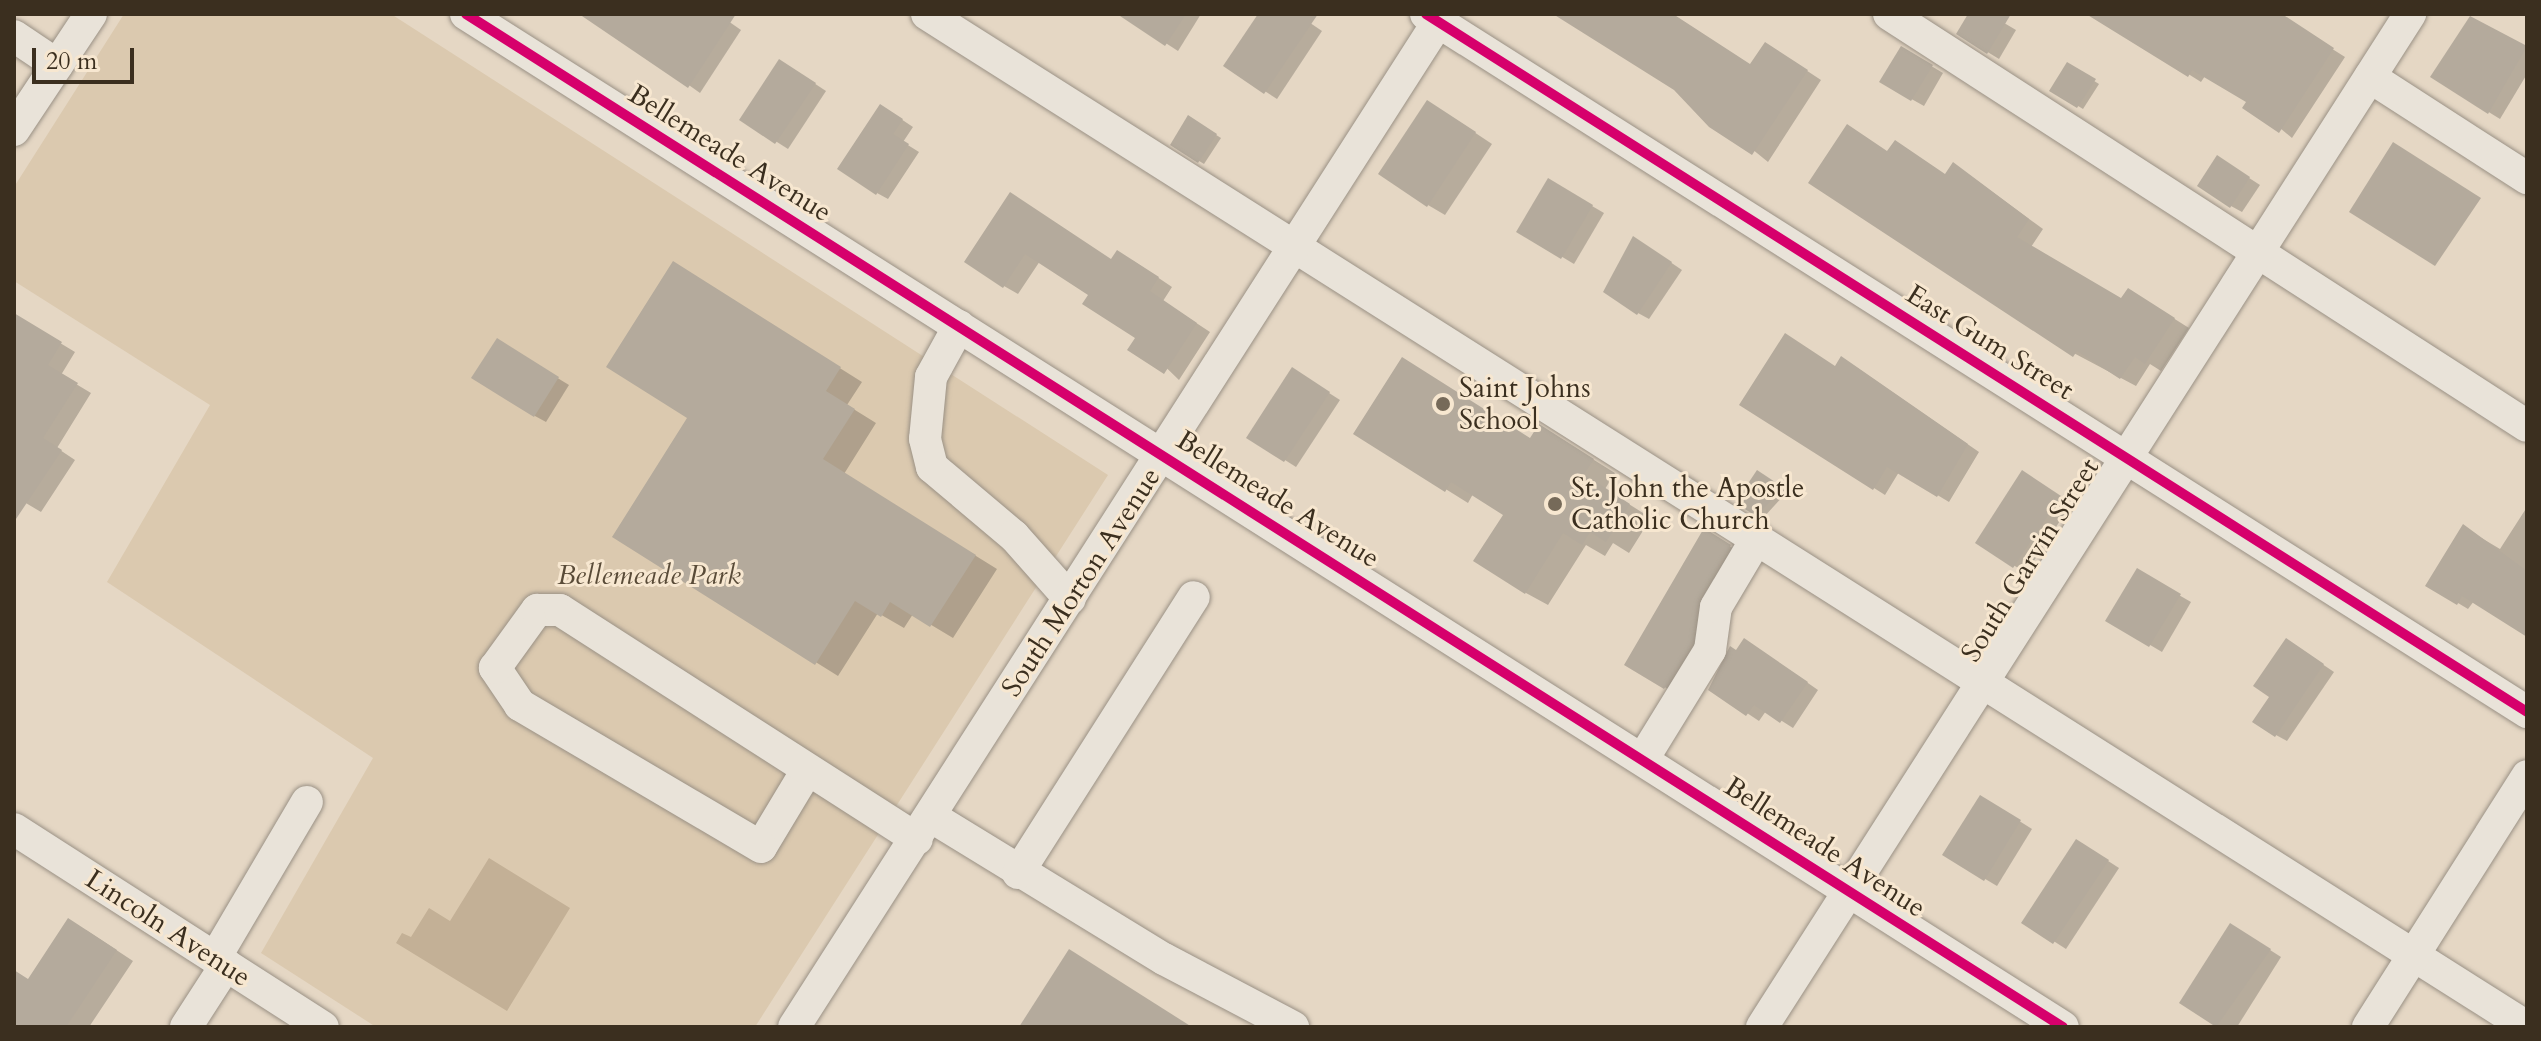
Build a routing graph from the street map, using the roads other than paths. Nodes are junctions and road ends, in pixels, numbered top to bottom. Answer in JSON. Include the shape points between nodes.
{"nodes":[{"id":1,"x":91,"y":14,"type":"edge"},
{"id":2,"x":466,"y":14,"type":"edge"},
{"id":3,"x":927,"y":14,"type":"edge"},
{"id":4,"x":1889,"y":14,"type":"edge"},
{"id":5,"x":2405,"y":15,"type":"edge"},
{"id":6,"x":1436,"y":16,"type":"edge"},
{"id":7,"x":14,"y":36,"type":"edge"},
{"id":8,"x":57,"y":65,"type":"junction"},
{"id":9,"x":2370,"y":77,"type":"junction"},
{"id":10,"x":14,"y":130,"type":"edge"},
{"id":11,"x":2527,"y":178,"type":"edge"},
{"id":12,"x":1297,"y":246,"type":"junction"},
{"id":13,"x":2256,"y":254,"type":"junction"},
{"id":14,"x":959,"y":326,"type":"junction"},
{"id":15,"x":2527,"y":426,"type":"edge"},
{"id":16,"x":1163,"y":455,"type":"junction"},
{"id":17,"x":2125,"y":456,"type":"junction"},
{"id":18,"x":1757,"y":538,"type":"junction"},
{"id":19,"x":1194,"y":597,"type":"dead end"},
{"id":20,"x":1070,"y":599,"type":"junction"},
{"id":21,"x":1982,"y":680,"type":"junction"},
{"id":22,"x":2527,"y":712,"type":"edge"},
{"id":23,"x":1643,"y":759,"type":"junction"},
{"id":24,"x":806,"y":772,"type":"junction"},
{"id":25,"x":2527,"y":776,"type":"edge"},
{"id":26,"x":307,"y":802,"type":"dead end"},
{"id":27,"x":924,"y":828,"type":"junction"},
{"id":28,"x":14,"y":829,"type":"edge"},
{"id":29,"x":1018,"y":873,"type":"junction"},
{"id":30,"x":1848,"y":890,"type":"junction"},
{"id":31,"x":2413,"y":956,"type":"junction"},
{"id":32,"x":220,"y":962,"type":"junction"},
{"id":33,"x":186,"y":1027,"type":"edge"},
{"id":34,"x":323,"y":1027,"type":"edge"},
{"id":35,"x":794,"y":1027,"type":"edge"},
{"id":36,"x":1293,"y":1027,"type":"edge"},
{"id":37,"x":1762,"y":1027,"type":"edge"},
{"id":38,"x":2063,"y":1027,"type":"edge"},
{"id":39,"x":2368,"y":1027,"type":"edge"},
{"id":40,"x":2527,"y":1027,"type":"edge"}],
"edges":[{"from":1,"to":8,"type":"street"},
{"from":2,"to":14,"type":"street","name":"Bellemeade Avenue"},
{"from":3,"to":12,"type":"street"},
{"from":4,"to":13,"type":"street"},
{"from":5,"to":9,"type":"street","name":"South Garvin Street"},
{"from":6,"to":12,"type":"street","name":"South Morton Avenue"},
{"from":6,"to":17,"type":"street","name":"East Gum Street"},
{"from":7,"to":8,"type":"street"},
{"from":8,"to":10,"type":"street"},
{"from":9,"to":11,"type":"street"},
{"from":9,"to":13,"type":"street","name":"South Garvin Street"},
{"from":12,"to":16,"type":"street","name":"South Morton Avenue"},
{"from":12,"to":18,"type":"street"},
{"from":13,"to":15,"type":"street"},
{"from":13,"to":17,"type":"street","name":"South Garvin Street"},
{"from":14,"to":16,"type":"street","name":"Bellemeade Avenue"},
{"from":14,"to":20,"type":"street","via":[[931,377],[925,439],[932,467],[1014,536]]},
{"from":16,"to":20,"type":"street","name":"South Morton Avenue"},
{"from":16,"to":23,"type":"street","name":"Bellemeade Avenue"},
{"from":17,"to":21,"type":"street","name":"South Garvin Street"},
{"from":17,"to":22,"type":"street","name":"East Gum Street"},
{"from":18,"to":21,"type":"street"},
{"from":18,"to":23,"type":"street","via":[[1716,607],[1710,650]]},
{"from":19,"to":29,"type":"street"},
{"from":20,"to":27,"type":"street","name":"South Morton Avenue"},
{"from":21,"to":30,"type":"street","name":"South Garvin Street"},
{"from":21,"to":31,"type":"street"},
{"from":23,"to":30,"type":"street","name":"Bellemeade Avenue"},
{"from":24,"to":24,"type":"street","via":[[560,610],[537,610],[495,668],[520,705],[761,847]]},
{"from":24,"to":27,"type":"street"},
{"from":25,"to":31,"type":"street"},
{"from":26,"to":32,"type":"street"},
{"from":27,"to":29,"type":"street"},
{"from":27,"to":35,"type":"street","name":"South Morton Avenue"},
{"from":28,"to":32,"type":"street","name":"Lincoln Avenue"},
{"from":29,"to":36,"type":"street"},
{"from":30,"to":37,"type":"street","name":"South Garvin Street"},
{"from":30,"to":38,"type":"street","name":"Bellemeade Avenue"},
{"from":31,"to":39,"type":"street"},
{"from":31,"to":40,"type":"street"},
{"from":32,"to":33,"type":"street"},
{"from":32,"to":34,"type":"street","name":"Lincoln Avenue"}]}
